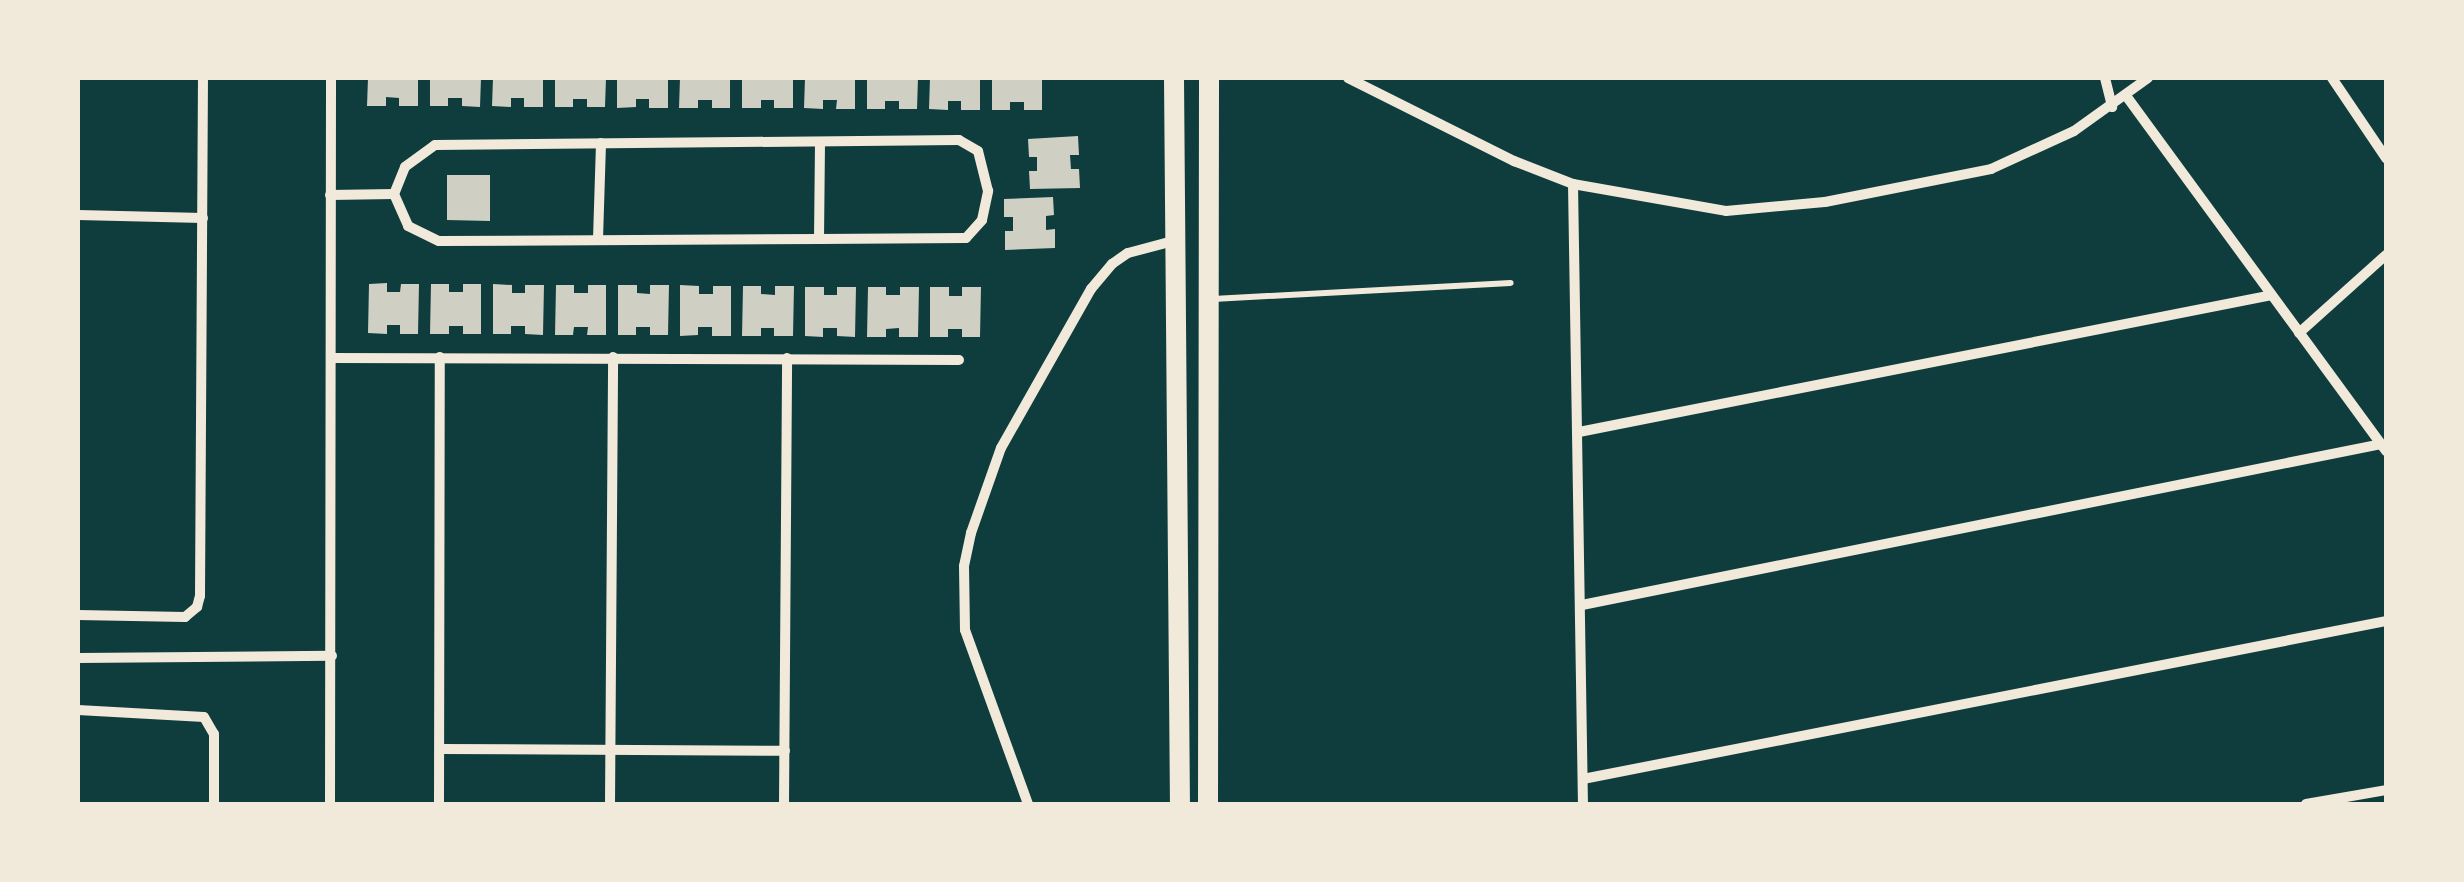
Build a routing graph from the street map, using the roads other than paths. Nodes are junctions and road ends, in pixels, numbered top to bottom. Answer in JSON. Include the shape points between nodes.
{"nodes":[{"id":1,"x":203,"y":78,"type":"edge"},
{"id":2,"x":331,"y":78,"type":"edge"},
{"id":3,"x":1174,"y":78,"type":"edge"},
{"id":4,"x":1210,"y":78,"type":"edge"},
{"id":5,"x":1348,"y":78,"type":"edge"},
{"id":6,"x":2106,"y":78,"type":"edge"},
{"id":7,"x":2148,"y":78,"type":"edge"},
{"id":8,"x":2332,"y":78,"type":"edge"},
{"id":9,"x":2128,"y":96,"type":"junction"},
{"id":10,"x":2112,"y":107,"type":"junction"},
{"id":11,"x":820,"y":142,"type":"junction"},
{"id":12,"x":602,"y":143,"type":"junction"},
{"id":13,"x":2386,"y":158,"type":"edge"},
{"id":14,"x":1573,"y":184,"type":"junction"},
{"id":15,"x":394,"y":194,"type":"junction"},
{"id":16,"x":330,"y":195,"type":"junction"},
{"id":17,"x":78,"y":216,"type":"edge"},
{"id":18,"x":203,"y":218,"type":"junction"},
{"id":19,"x":598,"y":239,"type":"junction"},
{"id":20,"x":820,"y":239,"type":"junction"},
{"id":21,"x":1178,"y":240,"type":"junction"},
{"id":22,"x":2386,"y":254,"type":"edge"},
{"id":23,"x":1511,"y":283,"type":"dead end"},
{"id":24,"x":2272,"y":295,"type":"junction"},
{"id":25,"x":1211,"y":299,"type":"junction"},
{"id":26,"x":2299,"y":333,"type":"junction"},
{"id":27,"x":440,"y":357,"type":"junction"},
{"id":28,"x":612,"y":357,"type":"junction"},
{"id":29,"x":331,"y":358,"type":"junction"},
{"id":30,"x":787,"y":358,"type":"junction"},
{"id":31,"x":958,"y":360,"type":"dead end"},
{"id":32,"x":1579,"y":432,"type":"junction"},
{"id":33,"x":2384,"y":447,"type":"edge"},
{"id":34,"x":1582,"y":604,"type":"junction"},
{"id":35,"x":78,"y":614,"type":"edge"},
{"id":36,"x":2386,"y":621,"type":"edge"},
{"id":37,"x":332,"y":656,"type":"junction"},
{"id":38,"x":78,"y":658,"type":"edge"},
{"id":39,"x":78,"y":710,"type":"edge"},
{"id":40,"x":440,"y":750,"type":"junction"},
{"id":41,"x":610,"y":750,"type":"junction"},
{"id":42,"x":784,"y":751,"type":"junction"},
{"id":43,"x":1583,"y":779,"type":"junction"},
{"id":44,"x":2386,"y":790,"type":"edge"},
{"id":45,"x":214,"y":804,"type":"edge"},
{"id":46,"x":330,"y":804,"type":"edge"},
{"id":47,"x":439,"y":804,"type":"edge"},
{"id":48,"x":610,"y":804,"type":"edge"},
{"id":49,"x":784,"y":804,"type":"edge"},
{"id":50,"x":1028,"y":804,"type":"edge"},
{"id":51,"x":1180,"y":804,"type":"edge"},
{"id":52,"x":1208,"y":804,"type":"edge"},
{"id":53,"x":1583,"y":804,"type":"edge"},
{"id":54,"x":2306,"y":804,"type":"edge"}],
"edges":[{"from":1,"to":18,"type":"street"},
{"from":2,"to":16,"type":"street"},
{"from":3,"to":21,"type":"highway"},
{"from":4,"to":25,"type":"highway"},
{"from":5,"to":14,"type":"street"},
{"from":6,"to":10,"type":"street"},
{"from":7,"to":9,"type":"street"},
{"from":8,"to":13,"type":"street"},
{"from":9,"to":10,"type":"street"},
{"from":9,"to":24,"type":"street"},
{"from":10,"to":14,"type":"street","via":[[2036,152],[1991,169],[1825,202],[1726,211]]},
{"from":11,"to":12,"type":"street"},
{"from":11,"to":20,"type":"street"},
{"from":11,"to":20,"type":"street","via":[[966,142],[981,156],[988,191],[982,220],[966,238]]},
{"from":12,"to":15,"type":"street","via":[[435,145],[406,168]]},
{"from":12,"to":19,"type":"street"},
{"from":14,"to":32,"type":"street"},
{"from":15,"to":16,"type":"street"},
{"from":15,"to":19,"type":"street","via":[[408,226],[426,238]]},
{"from":16,"to":29,"type":"street"},
{"from":17,"to":18,"type":"street"},
{"from":18,"to":35,"type":"street","via":[[198,607],[185,617]]},
{"from":19,"to":20,"type":"street"},
{"from":21,"to":50,"type":"street","via":[[1128,253],[1091,289],[1001,448],[971,532],[965,630]]},
{"from":21,"to":51,"type":"highway"},
{"from":22,"to":26,"type":"street"},
{"from":23,"to":25,"type":"lane"},
{"from":24,"to":26,"type":"street"},
{"from":24,"to":32,"type":"street"},
{"from":25,"to":52,"type":"highway"},
{"from":26,"to":33,"type":"street"},
{"from":27,"to":28,"type":"street"},
{"from":27,"to":29,"type":"street"},
{"from":27,"to":40,"type":"street"},
{"from":28,"to":30,"type":"street"},
{"from":28,"to":41,"type":"street"},
{"from":29,"to":37,"type":"street"},
{"from":30,"to":31,"type":"street"},
{"from":30,"to":42,"type":"street"},
{"from":32,"to":34,"type":"street"},
{"from":33,"to":34,"type":"street"},
{"from":34,"to":43,"type":"street"},
{"from":36,"to":43,"type":"street"},
{"from":37,"to":38,"type":"street"},
{"from":37,"to":46,"type":"street"},
{"from":39,"to":45,"type":"street","via":[[204,717],[214,734]]},
{"from":40,"to":41,"type":"street"},
{"from":40,"to":47,"type":"street"},
{"from":41,"to":42,"type":"street"},
{"from":41,"to":48,"type":"street"},
{"from":42,"to":49,"type":"street"},
{"from":43,"to":53,"type":"street"},
{"from":44,"to":54,"type":"street"}]}
